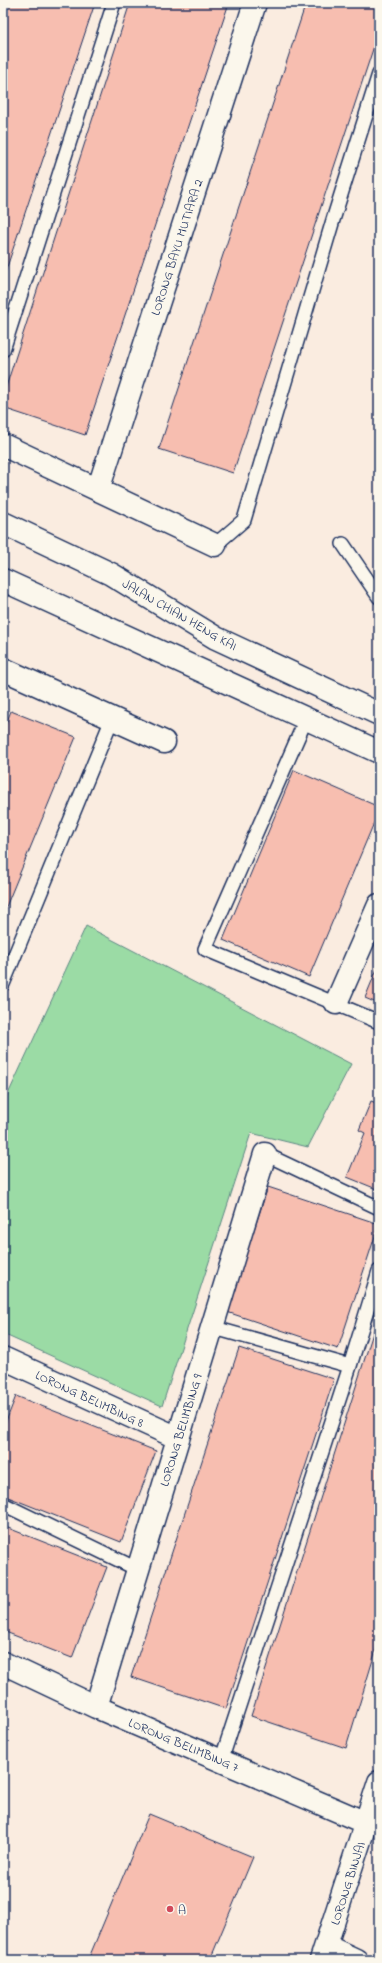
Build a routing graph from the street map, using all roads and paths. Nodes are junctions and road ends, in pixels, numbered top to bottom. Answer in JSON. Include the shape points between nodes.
{"nodes":[{"id":1,"x":114,"y":3,"type":"edge"},
{"id":2,"x":255,"y":3,"type":"edge"},
{"id":3,"x":379,"y":74,"type":"edge"},
{"id":4,"x":3,"y":350,"type":"edge"},
{"id":5,"x":3,"y":445,"type":"edge"},
{"id":6,"x":98,"y":490,"type":"junction"},
{"id":7,"x":3,"y":523,"type":"edge"},
{"id":8,"x":344,"y":544,"type":"dead end"},
{"id":9,"x":215,"y":545,"type":"joint"},
{"id":10,"x":3,"y":580,"type":"edge"},
{"id":11,"x":379,"y":597,"type":"edge"},
{"id":12,"x":3,"y":669,"type":"edge"},
{"id":13,"x":379,"y":714,"type":"edge"},
{"id":14,"x":112,"y":719,"type":"junction"},
{"id":15,"x":306,"y":719,"type":"junction"},
{"id":16,"x":164,"y":742,"type":"dead end"},
{"id":17,"x":379,"y":752,"type":"edge"},
{"id":18,"x":379,"y":905,"type":"edge"},
{"id":19,"x":3,"y":984,"type":"edge"},
{"id":20,"x":336,"y":1003,"type":"junction"},
{"id":21,"x":379,"y":1022,"type":"edge"},
{"id":22,"x":264,"y":1154,"type":"joint"},
{"id":23,"x":379,"y":1208,"type":"edge"},
{"id":24,"x":379,"y":1271,"type":"edge"},
{"id":25,"x":211,"y":1326,"type":"junction"},
{"id":26,"x":3,"y":1358,"type":"edge"},
{"id":27,"x":350,"y":1366,"type":"junction"},
{"id":28,"x":178,"y":1438,"type":"junction"},
{"id":29,"x":3,"y":1504,"type":"edge"},
{"id":30,"x":138,"y":1569,"type":"junction"},
{"id":31,"x":3,"y":1663,"type":"edge"},
{"id":32,"x":96,"y":1707,"type":"junction"},
{"id":33,"x":221,"y":1760,"type":"junction"},
{"id":34,"x":379,"y":1782,"type":"edge"},
{"id":35,"x":371,"y":1818,"type":"edge"},
{"id":36,"x":323,"y":1953,"type":"edge"},
{"id":37,"x":356,"y":1960,"type":"edge"}],
"edges":[{"from":1,"to":4,"type":"lane"},
{"from":2,"to":6,"type":"street","name":"LORONG BAYU MUTIARA 2"},
{"from":3,"to":9,"type":"lane","via":[[244,520]]},
{"from":5,"to":6,"type":"street"},
{"from":6,"to":9,"type":"street"},
{"from":7,"to":13,"type":"street","name":"JALAN CHIAN HENG KAI","via":[[110,574],[216,638]]},
{"from":8,"to":11,"type":"lane"},
{"from":10,"to":15,"type":"street"},
{"from":12,"to":14,"type":"street"},
{"from":14,"to":16,"type":"street"},
{"from":14,"to":19,"type":"lane"},
{"from":15,"to":17,"type":"street"},
{"from":15,"to":20,"type":"lane","via":[[205,949]]},
{"from":18,"to":20,"type":"street"},
{"from":20,"to":21,"type":"lane"},
{"from":22,"to":23,"type":"lane"},
{"from":22,"to":25,"type":"street","name":"LORONG BELIMBING 9"},
{"from":24,"to":27,"type":"lane"},
{"from":25,"to":27,"type":"lane"},
{"from":25,"to":28,"type":"street","name":"LORONG BELIMBING 9"},
{"from":26,"to":28,"type":"street","name":"LORONG BELIMBING 8"},
{"from":27,"to":33,"type":"lane"},
{"from":28,"to":30,"type":"street","name":"LORONG BELIMBING 9"},
{"from":29,"to":30,"type":"lane"},
{"from":30,"to":32,"type":"street","name":"LORONG BELIMBING 9"},
{"from":31,"to":32,"type":"street","name":"LORONG BELIMBING 7"},
{"from":32,"to":33,"type":"street","name":"LORONG BELIMBING 7"},
{"from":33,"to":35,"type":"street","name":"LORONG BELIMBING 7"},
{"from":34,"to":35,"type":"street","name":"LORONG BINJAI"},
{"from":35,"to":36,"type":"street","name":"LORONG BINJAI"},
{"from":36,"to":37,"type":"street"}]}
